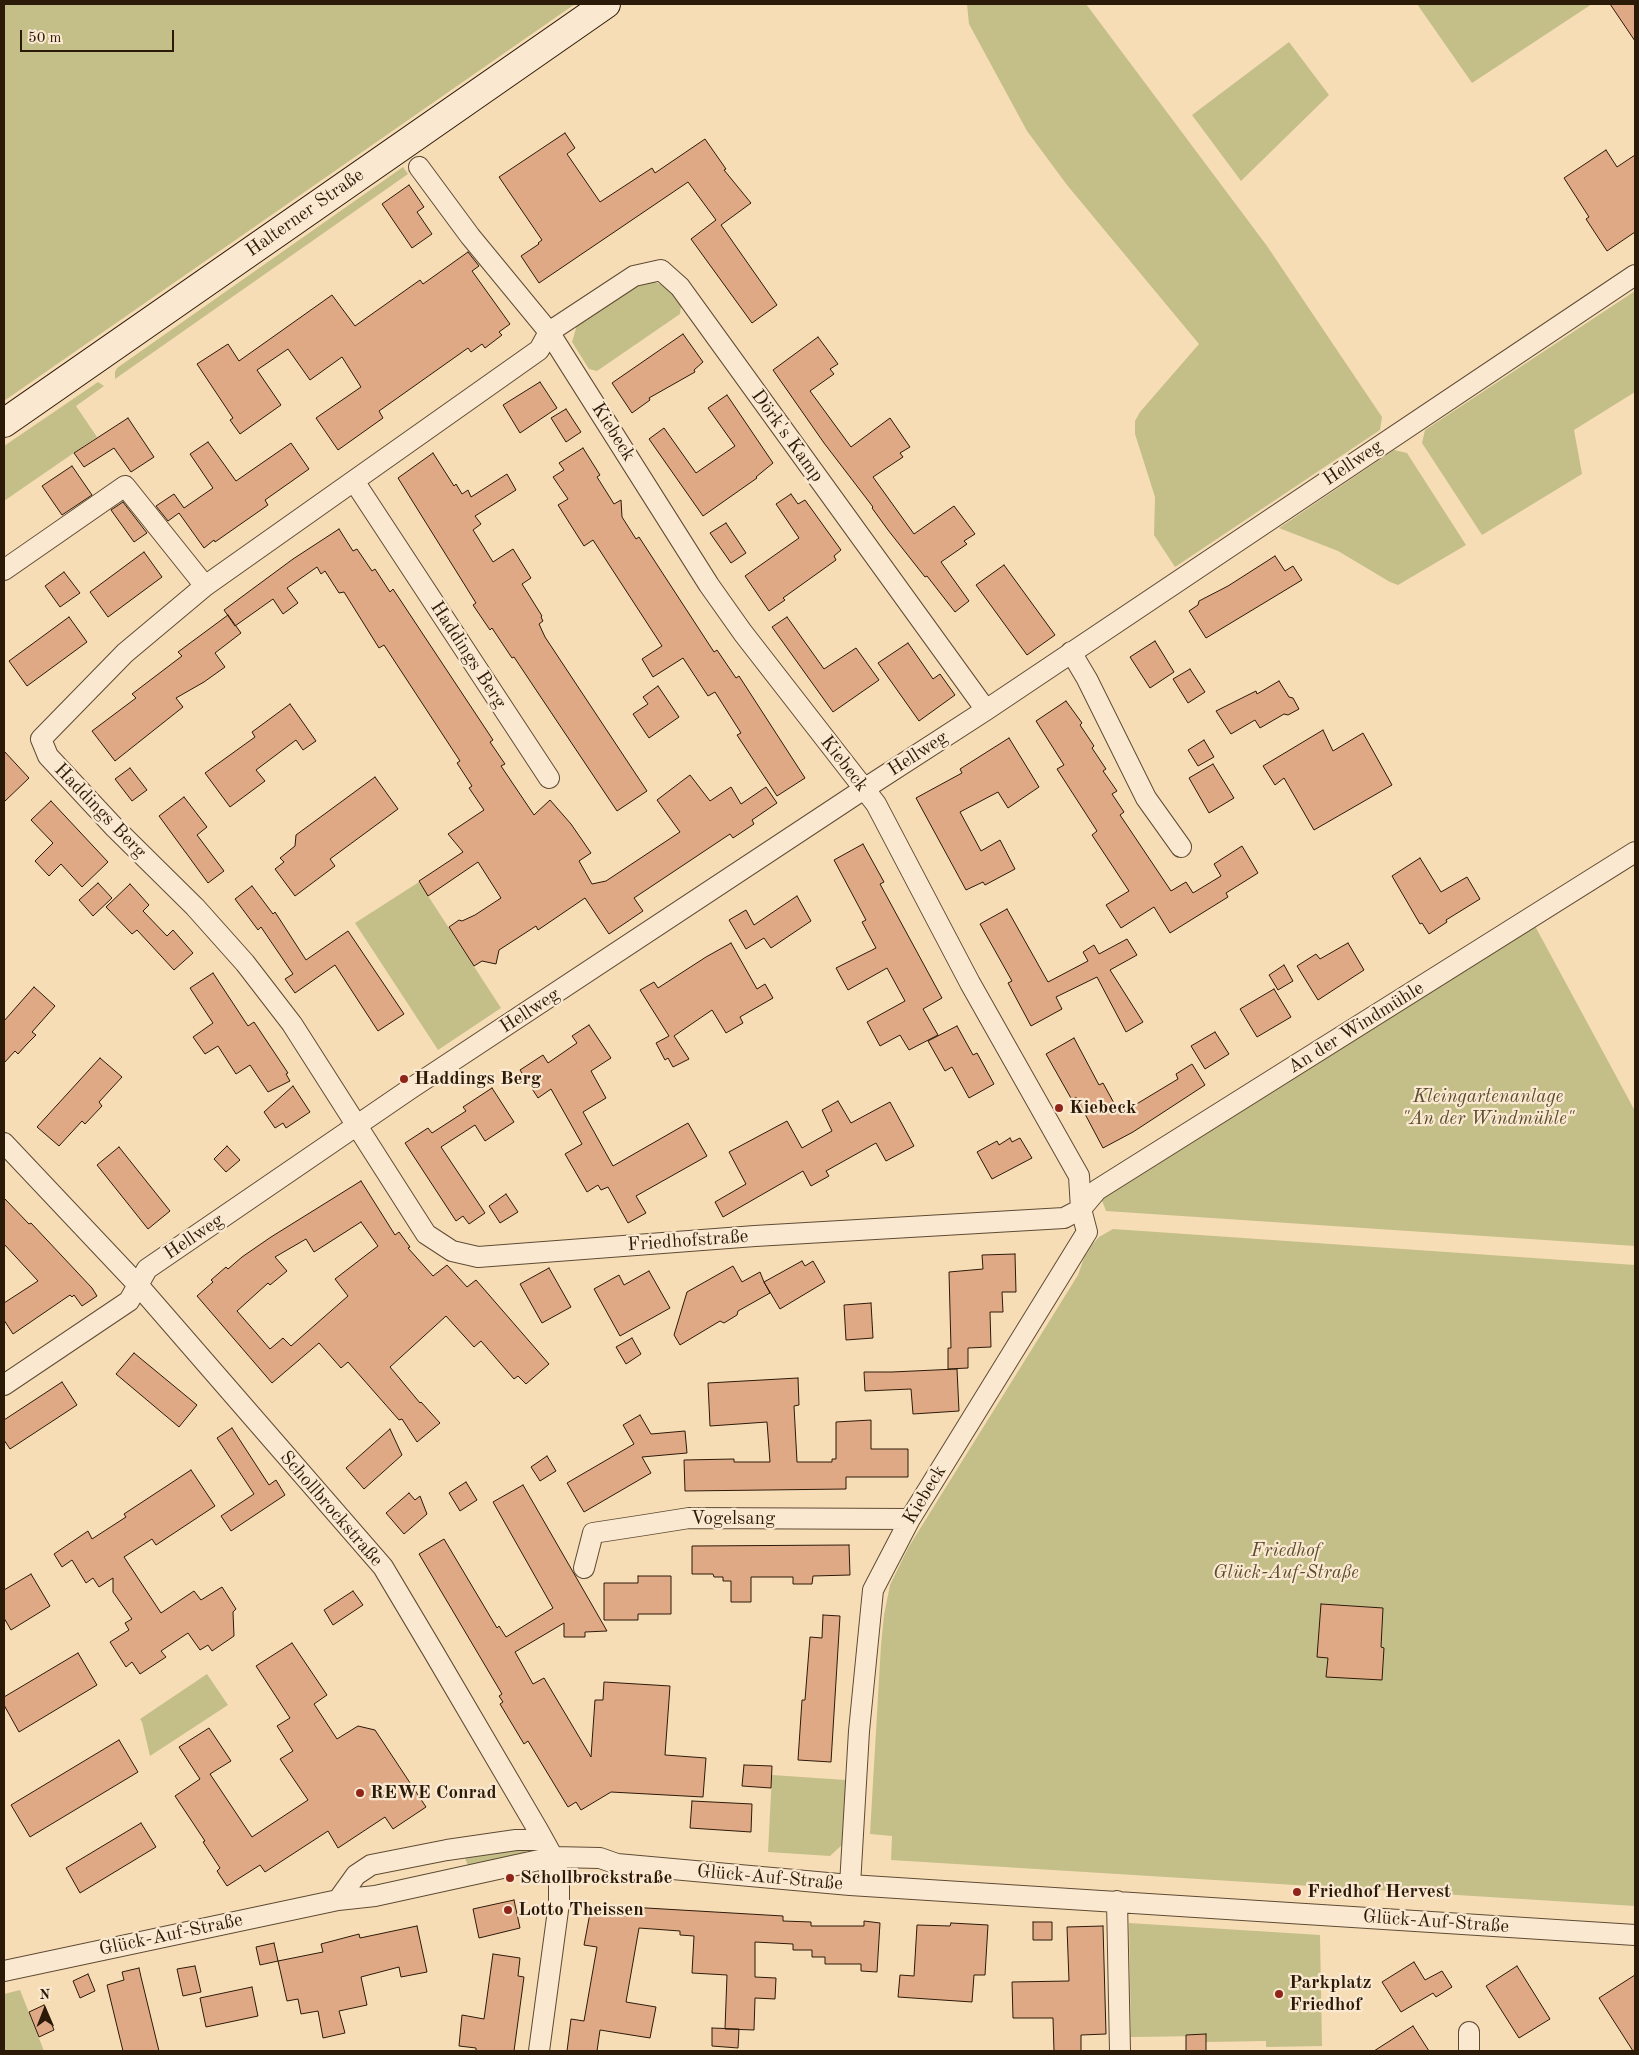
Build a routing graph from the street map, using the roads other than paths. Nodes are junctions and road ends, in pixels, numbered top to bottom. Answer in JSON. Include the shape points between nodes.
{"nodes":[{"id":1,"x":606,"y":4,"type":"edge"},
{"id":2,"x":419,"y":167,"type":"dead end"},
{"id":3,"x":1635,"y":275,"type":"edge"},
{"id":4,"x":549,"y":332,"type":"junction"},
{"id":5,"x":4,"y":423,"type":"edge"},
{"id":6,"x":354,"y":481,"type":"junction"},
{"id":7,"x":4,"y":570,"type":"edge"},
{"id":8,"x":205,"y":586,"type":"junction"},
{"id":9,"x":1071,"y":652,"type":"junction"},
{"id":10,"x":986,"y":710,"type":"junction"},
{"id":11,"x":549,"y":778,"type":"dead end"},
{"id":12,"x":864,"y":788,"type":"junction"},
{"id":13,"x":1181,"y":847,"type":"dead end"},
{"id":14,"x":1635,"y":852,"type":"edge"},
{"id":15,"x":357,"y":1126,"type":"junction"},
{"id":16,"x":4,"y":1143,"type":"edge"},
{"id":17,"x":1082,"y":1209,"type":"junction"},
{"id":18,"x":138,"y":1285,"type":"junction"},
{"id":19,"x":4,"y":1385,"type":"edge"},
{"id":20,"x":910,"y":1520,"type":"junction"},
{"id":21,"x":584,"y":1568,"type":"dead end"},
{"id":22,"x":543,"y":1840,"type":"junction"},
{"id":23,"x":552,"y":1857,"type":"junction"},
{"id":24,"x":850,"y":1885,"type":"junction"},
{"id":25,"x":338,"y":1900,"type":"junction"},
{"id":26,"x":1118,"y":1901,"type":"junction"},
{"id":27,"x":1635,"y":1935,"type":"edge"},
{"id":28,"x":4,"y":1970,"type":"edge"},
{"id":29,"x":539,"y":2051,"type":"edge"},
{"id":30,"x":1120,"y":2051,"type":"edge"}],
"edges":[{"from":1,"to":5,"type":"main road","name":"Halterner Straße"},
{"from":2,"to":4,"type":"street","name":"Kiebeck","via":[[470,236]]},
{"from":3,"to":9,"type":"street","name":"Hellweg"},
{"from":4,"to":6,"type":"street","name":"Haddings Berg","via":[[539,350]]},
{"from":4,"to":10,"type":"street","name":"Dörk's Kamp","via":[[634,276],[660,270],[680,287]]},
{"from":4,"to":12,"type":"street","name":"Kiebeck","via":[[715,593],[776,677]]},
{"from":6,"to":8,"type":"street","name":"Haddings Berg"},
{"from":6,"to":11,"type":"street","name":"Haddings Berg"},
{"from":7,"to":8,"type":"street","via":[[126,486]]},
{"from":8,"to":15,"type":"street","name":"Haddings Berg","via":[[125,653],[41,739],[48,756],[245,963],[292,1024]]},
{"from":9,"to":10,"type":"street","name":"Hellweg"},
{"from":9,"to":13,"type":"street","via":[[1146,798]]},
{"from":10,"to":12,"type":"street","name":"Hellweg"},
{"from":12,"to":15,"type":"street","name":"Hellweg"},
{"from":12,"to":17,"type":"street","name":"Kiebeck","via":[[876,804],[970,983],[1079,1176]]},
{"from":14,"to":17,"type":"street","name":"An der Windmühle","via":[[1097,1190]]},
{"from":15,"to":17,"type":"street","name":"Friedhofstraße","via":[[426,1234],[452,1252],[478,1257],[1064,1218]]},
{"from":15,"to":18,"type":"street","name":"Hellweg","via":[[147,1269]]},
{"from":16,"to":18,"type":"street","name":"Schollbrockstraße"},
{"from":17,"to":20,"type":"street","name":"Kiebeck","via":[[1087,1232]]},
{"from":18,"to":19,"type":"street","name":"Hellweg","via":[[129,1301]]},
{"from":18,"to":22,"type":"street","name":"Schollbrockstraße","via":[[383,1567]]},
{"from":20,"to":21,"type":"street","name":"Vogelsang","via":[[689,1518],[593,1533]]},
{"from":20,"to":24,"type":"street","name":"Kiebeck","via":[[873,1590],[859,1731]]},
{"from":22,"to":23,"type":"street","name":"Schollbrockstraße"},
{"from":22,"to":25,"type":"street","via":[[516,1840],[447,1850],[371,1865],[356,1875]]},
{"from":23,"to":24,"type":"street","name":"Glück-Auf-Straße","via":[[600,1858],[617,1864]]},
{"from":23,"to":25,"type":"street","name":"Glück-Auf-Straße","via":[[375,1896]]},
{"from":23,"to":29,"type":"street","name":"Schollbrockstraße","via":[[560,1889]]},
{"from":24,"to":26,"type":"street","name":"Glück-Auf-Straße"},
{"from":25,"to":28,"type":"street","name":"Glück-Auf-Straße"},
{"from":26,"to":27,"type":"street","name":"Glück-Auf-Straße"},
{"from":26,"to":30,"type":"street"}]}
